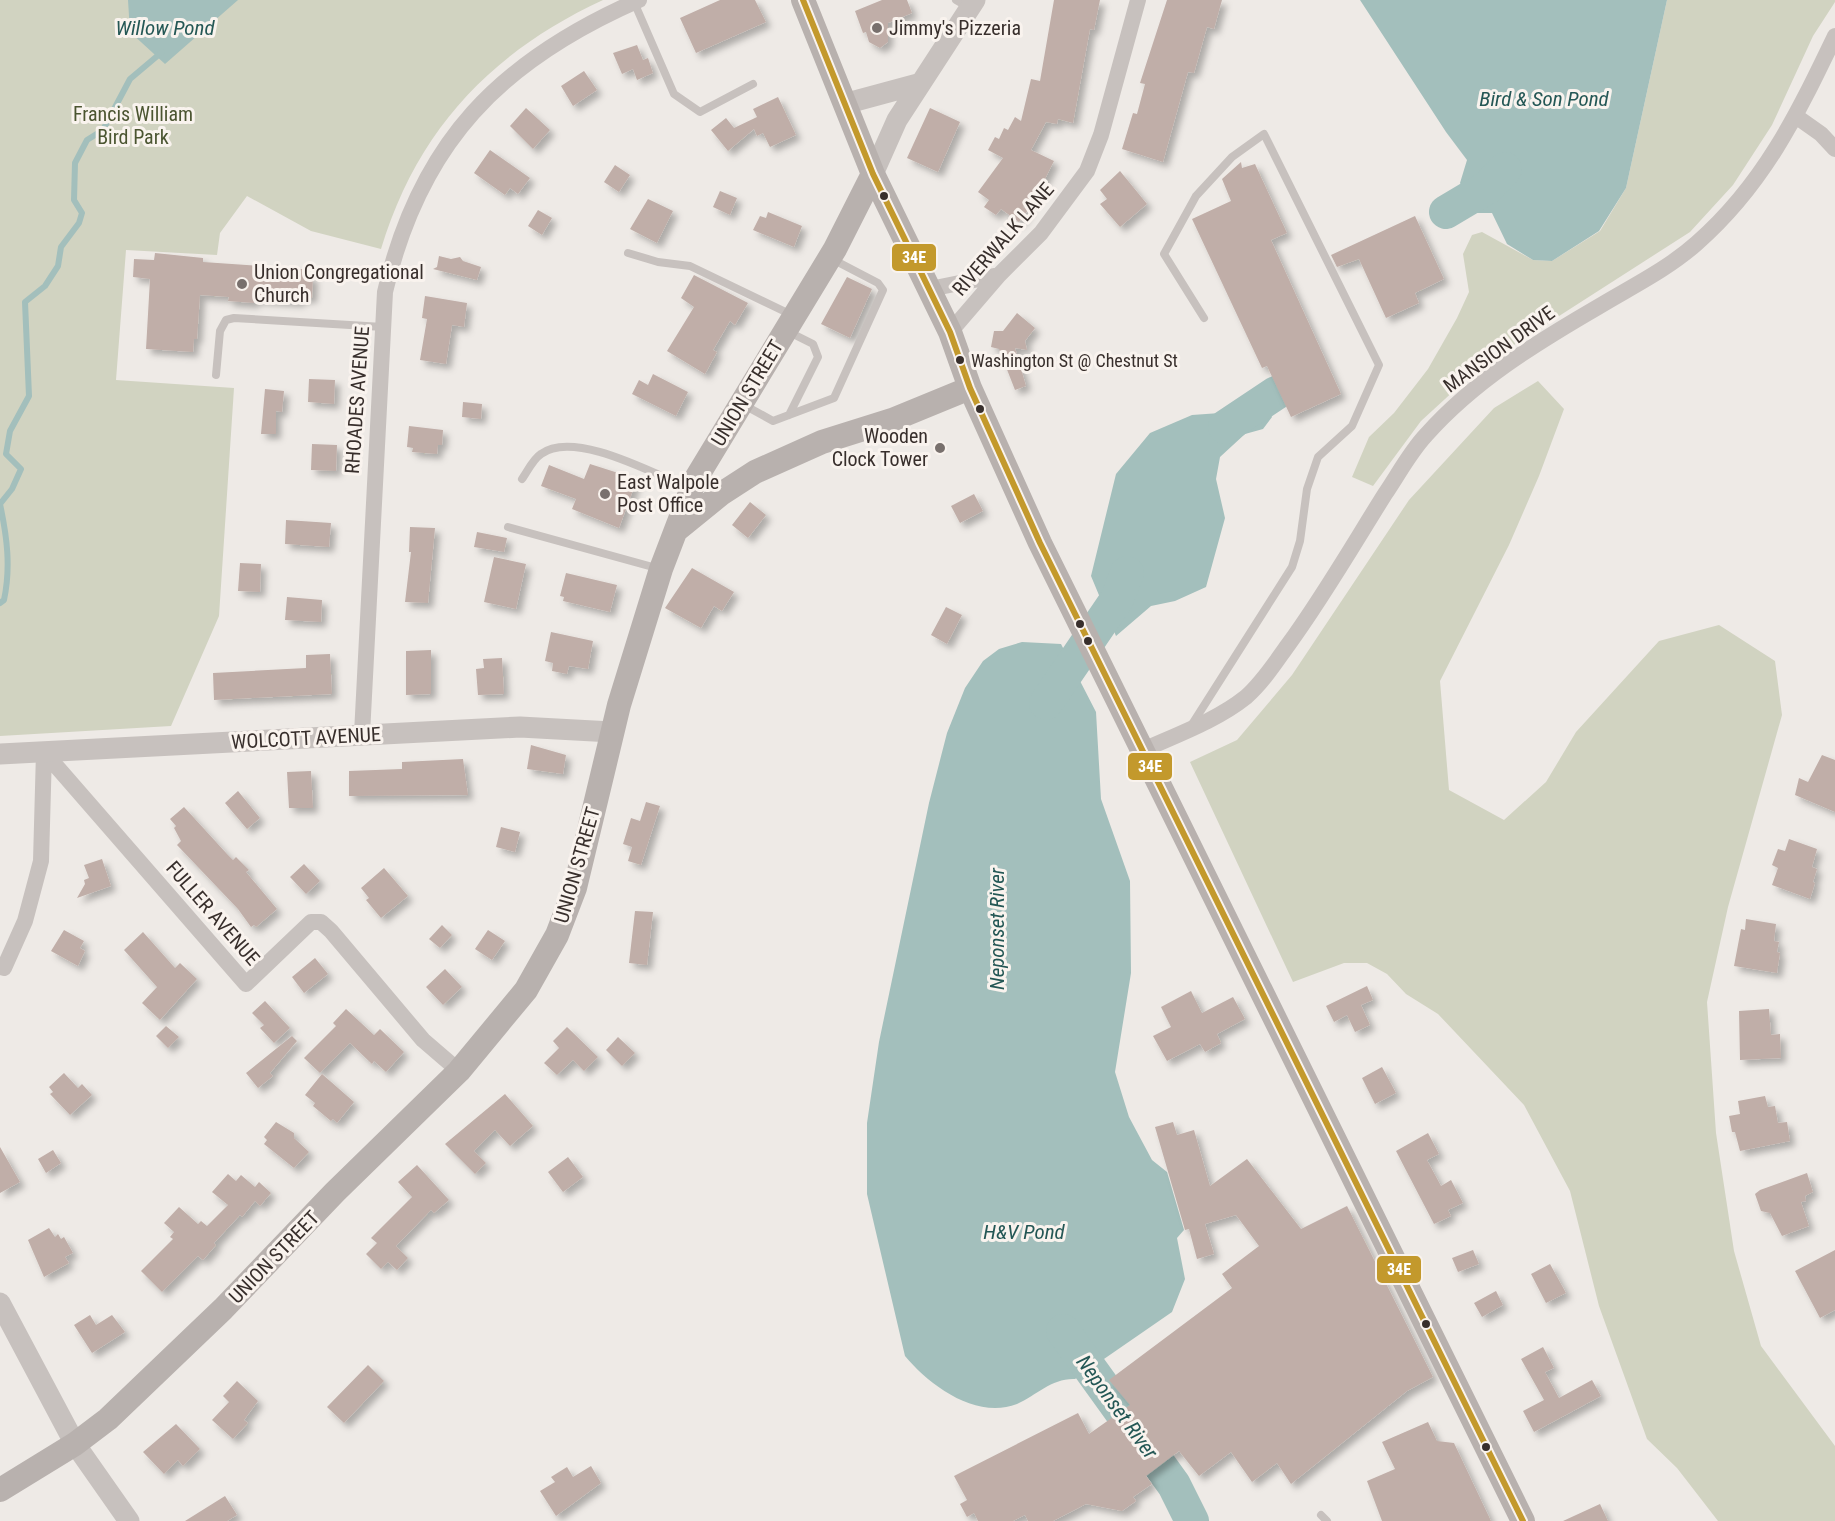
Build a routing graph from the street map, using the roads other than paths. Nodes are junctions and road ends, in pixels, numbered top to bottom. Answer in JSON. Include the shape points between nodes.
{"nodes":[{"id":1,"x":804,"y":0,"type":"edge"},
{"id":2,"x":1138,"y":0,"type":"edge"},
{"id":3,"x":636,"y":1,"type":"edge"},
{"id":4,"x":967,"y":3,"type":"edge"},
{"id":5,"x":1835,"y":36,"type":"edge"},
{"id":6,"x":753,"y":84,"type":"dead end"},
{"id":7,"x":918,"y":84,"type":"junction"},
{"id":8,"x":844,"y":104,"type":"junction"},
{"id":9,"x":1797,"y":117,"type":"junction"},
{"id":10,"x":1835,"y":149,"type":"edge"},
{"id":11,"x":873,"y":174,"type":"junction"},
{"id":12,"x":627,"y":253,"type":"dead end"},
{"id":13,"x":830,"y":258,"type":"junction"},
{"id":14,"x":999,"y":275,"type":"junction"},
{"id":15,"x":930,"y":290,"type":"junction"},
{"id":16,"x":1204,"y":318,"type":"dead end"},
{"id":17,"x":790,"y":323,"type":"junction"},
{"id":18,"x":383,"y":327,"type":"junction"},
{"id":19,"x":950,"y":332,"type":"junction"},
{"id":20,"x":216,"y":375,"type":"dead end"},
{"id":21,"x":970,"y":388,"type":"junction"},
{"id":22,"x":741,"y":403,"type":"junction"},
{"id":23,"x":789,"y":415,"type":"junction"},
{"id":24,"x":522,"y":479,"type":"dead end"},
{"id":25,"x":692,"y":489,"type":"junction"},
{"id":26,"x":507,"y":526,"type":"dead end"},
{"id":27,"x":678,"y":529,"type":"junction"},
{"id":28,"x":661,"y":569,"type":"junction"},
{"id":29,"x":1189,"y":729,"type":"junction"},
{"id":30,"x":612,"y":732,"type":"junction"},
{"id":31,"x":362,"y":734,"type":"junction"},
{"id":32,"x":1141,"y":750,"type":"junction"},
{"id":33,"x":44,"y":752,"type":"junction"},
{"id":34,"x":0,"y":754,"type":"edge"},
{"id":35,"x":4,"y":968,"type":"dead end"},
{"id":36,"x":459,"y":1071,"type":"junction"},
{"id":37,"x":0,"y":1303,"type":"edge"},
{"id":38,"x":75,"y":1444,"type":"junction"},
{"id":39,"x":0,"y":1490,"type":"edge"},
{"id":40,"x":129,"y":1521,"type":"edge"},
{"id":41,"x":1523,"y":1521,"type":"edge"}],
"edges":[{"from":1,"to":8,"type":"main road"},
{"from":2,"to":14,"type":"street","name":"RIVERWALK LANE","via":[[1101,135],[1087,171],[1041,233]]},
{"from":3,"to":6,"type":"lane","via":[[674,94],[700,112]]},
{"from":3,"to":18,"type":"street","name":"RHOADES AVENUE","via":[[556,42],[513,72],[462,124],[434,165],[401,231],[385,292]]},
{"from":4,"to":7,"type":"street"},
{"from":5,"to":9,"type":"street","name":"MANSION DRIVE"},
{"from":7,"to":8,"type":"street"},
{"from":7,"to":11,"type":"street"},
{"from":8,"to":11,"type":"main road"},
{"from":9,"to":10,"type":"street"},
{"from":9,"to":29,"type":"street","name":"MANSION DRIVE","via":[[1762,174],[1696,244],[1490,377],[1424,437],[1303,624],[1261,681],[1244,698]]},
{"from":11,"to":13,"type":"main road","name":"UNION STREET"},
{"from":11,"to":15,"type":"main road"},
{"from":12,"to":17,"type":"lane","via":[[690,266]]},
{"from":13,"to":17,"type":"main road","name":"UNION STREET"},
{"from":13,"to":23,"type":"lane","via":[[878,283],[883,290],[834,398]]},
{"from":14,"to":15,"type":"street"},
{"from":14,"to":19,"type":"street","name":"RIVERWALK LANE"},
{"from":15,"to":19,"type":"main road"},
{"from":16,"to":29,"type":"lane","via":[[1164,254],[1196,196],[1232,157],[1264,134],[1378,365],[1352,426],[1318,457],[1307,489],[1292,567]]},
{"from":17,"to":22,"type":"main road","name":"UNION STREET"},
{"from":17,"to":23,"type":"lane","via":[[813,344],[818,357]]},
{"from":18,"to":20,"type":"lane","via":[[226,320],[220,331]]},
{"from":18,"to":31,"type":"street","name":"RHOADES AVENUE"},
{"from":19,"to":21,"type":"main road"},
{"from":21,"to":27,"type":"main road","via":[[892,420],[822,442],[755,472]]},
{"from":21,"to":32,"type":"main road"},
{"from":22,"to":23,"type":"lane","via":[[773,421]]},
{"from":22,"to":25,"type":"main road","name":"UNION STREET"},
{"from":24,"to":25,"type":"lane","via":[[541,454],[558,447],[596,450]]},
{"from":25,"to":27,"type":"main road","name":"UNION STREET"},
{"from":26,"to":28,"type":"lane"},
{"from":27,"to":28,"type":"main road","name":"UNION STREET"},
{"from":28,"to":30,"type":"main road","name":"UNION STREET"},
{"from":29,"to":32,"type":"street","name":"MANSION DRIVE"},
{"from":30,"to":31,"type":"street","name":"WOLCOTT AVENUE","via":[[520,727]]},
{"from":30,"to":36,"type":"main road","name":"UNION STREET","via":[[575,888],[557,935],[526,990]]},
{"from":31,"to":33,"type":"street","name":"WOLCOTT AVENUE"},
{"from":32,"to":41,"type":"main road","via":[[1266,995]]},
{"from":33,"to":34,"type":"street","name":"WOLCOTT AVENUE"},
{"from":33,"to":35,"type":"street","via":[[41,861],[25,921]]},
{"from":33,"to":36,"type":"street","name":"FULLER AVENUE","via":[[246,984],[311,922],[321,922],[423,1040]]},
{"from":36,"to":38,"type":"main road","name":"UNION STREET","via":[[223,1309],[108,1419]]},
{"from":37,"to":38,"type":"street"},
{"from":38,"to":39,"type":"main road","name":"UNION STREET"},
{"from":38,"to":40,"type":"street"}]}
